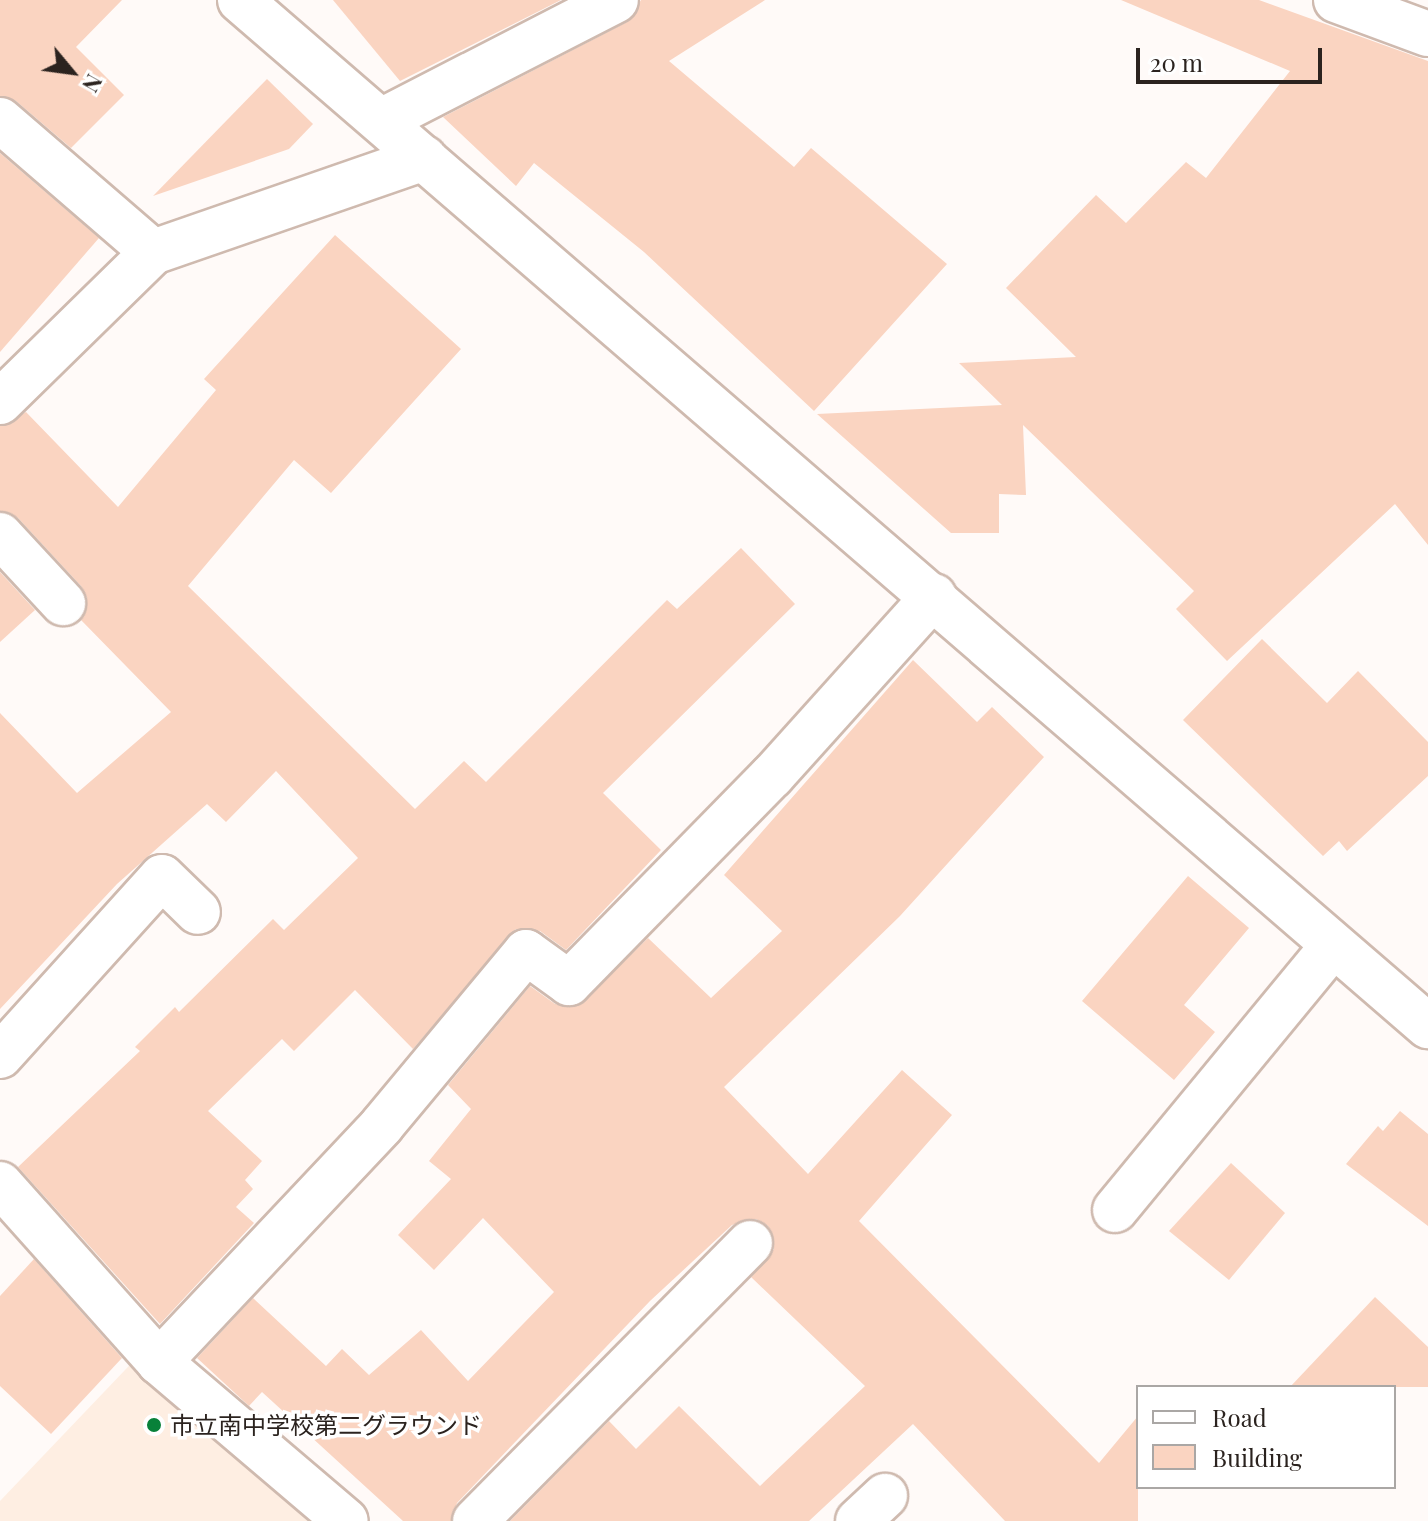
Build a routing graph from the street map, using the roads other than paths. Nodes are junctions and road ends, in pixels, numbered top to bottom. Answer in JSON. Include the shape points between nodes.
{"nodes":[{"id":1,"x":240,"y":0,"type":"edge"},
{"id":2,"x":616,"y":0,"type":"edge"},
{"id":3,"x":1336,"y":0,"type":"edge"},
{"id":4,"x":1428,"y":34,"type":"edge"},
{"id":5,"x":0,"y":120,"type":"edge"},
{"id":6,"x":381,"y":121,"type":"junction"},
{"id":7,"x":424,"y":158,"type":"junction"},
{"id":8,"x":153,"y":252,"type":"junction"},
{"id":9,"x":0,"y":402,"type":"edge"},
{"id":10,"x":0,"y":535,"type":"edge"},
{"id":11,"x":934,"y":596,"type":"junction"},
{"id":12,"x":63,"y":603,"type":"dead end"},
{"id":13,"x":198,"y":912,"type":"dead end"},
{"id":14,"x":1333,"y":946,"type":"junction"},
{"id":15,"x":1428,"y":1026,"type":"edge"},
{"id":16,"x":0,"y":1056,"type":"edge"},
{"id":17,"x":0,"y":1184,"type":"edge"},
{"id":18,"x":1115,"y":1210,"type":"dead end"},
{"id":19,"x":750,"y":1243,"type":"dead end"},
{"id":20,"x":159,"y":1362,"type":"junction"},
{"id":21,"x":346,"y":1521,"type":"edge"},
{"id":22,"x":475,"y":1521,"type":"edge"}],
"edges":[{"from":1,"to":6,"type":"street"},
{"from":2,"to":6,"type":"street"},
{"from":3,"to":4,"type":"street"},
{"from":5,"to":8,"type":"street"},
{"from":6,"to":7,"type":"street"},
{"from":7,"to":8,"type":"street"},
{"from":7,"to":11,"type":"street"},
{"from":8,"to":9,"type":"street"},
{"from":10,"to":12,"type":"street"},
{"from":11,"to":14,"type":"street"},
{"from":11,"to":20,"type":"street","via":[[772,776],[569,983],[526,952],[382,1125]]},
{"from":13,"to":16,"type":"street","via":[[162,877]]},
{"from":14,"to":15,"type":"street"},
{"from":14,"to":18,"type":"street"},
{"from":17,"to":20,"type":"street"},
{"from":19,"to":22,"type":"street"},
{"from":20,"to":21,"type":"street"}]}
